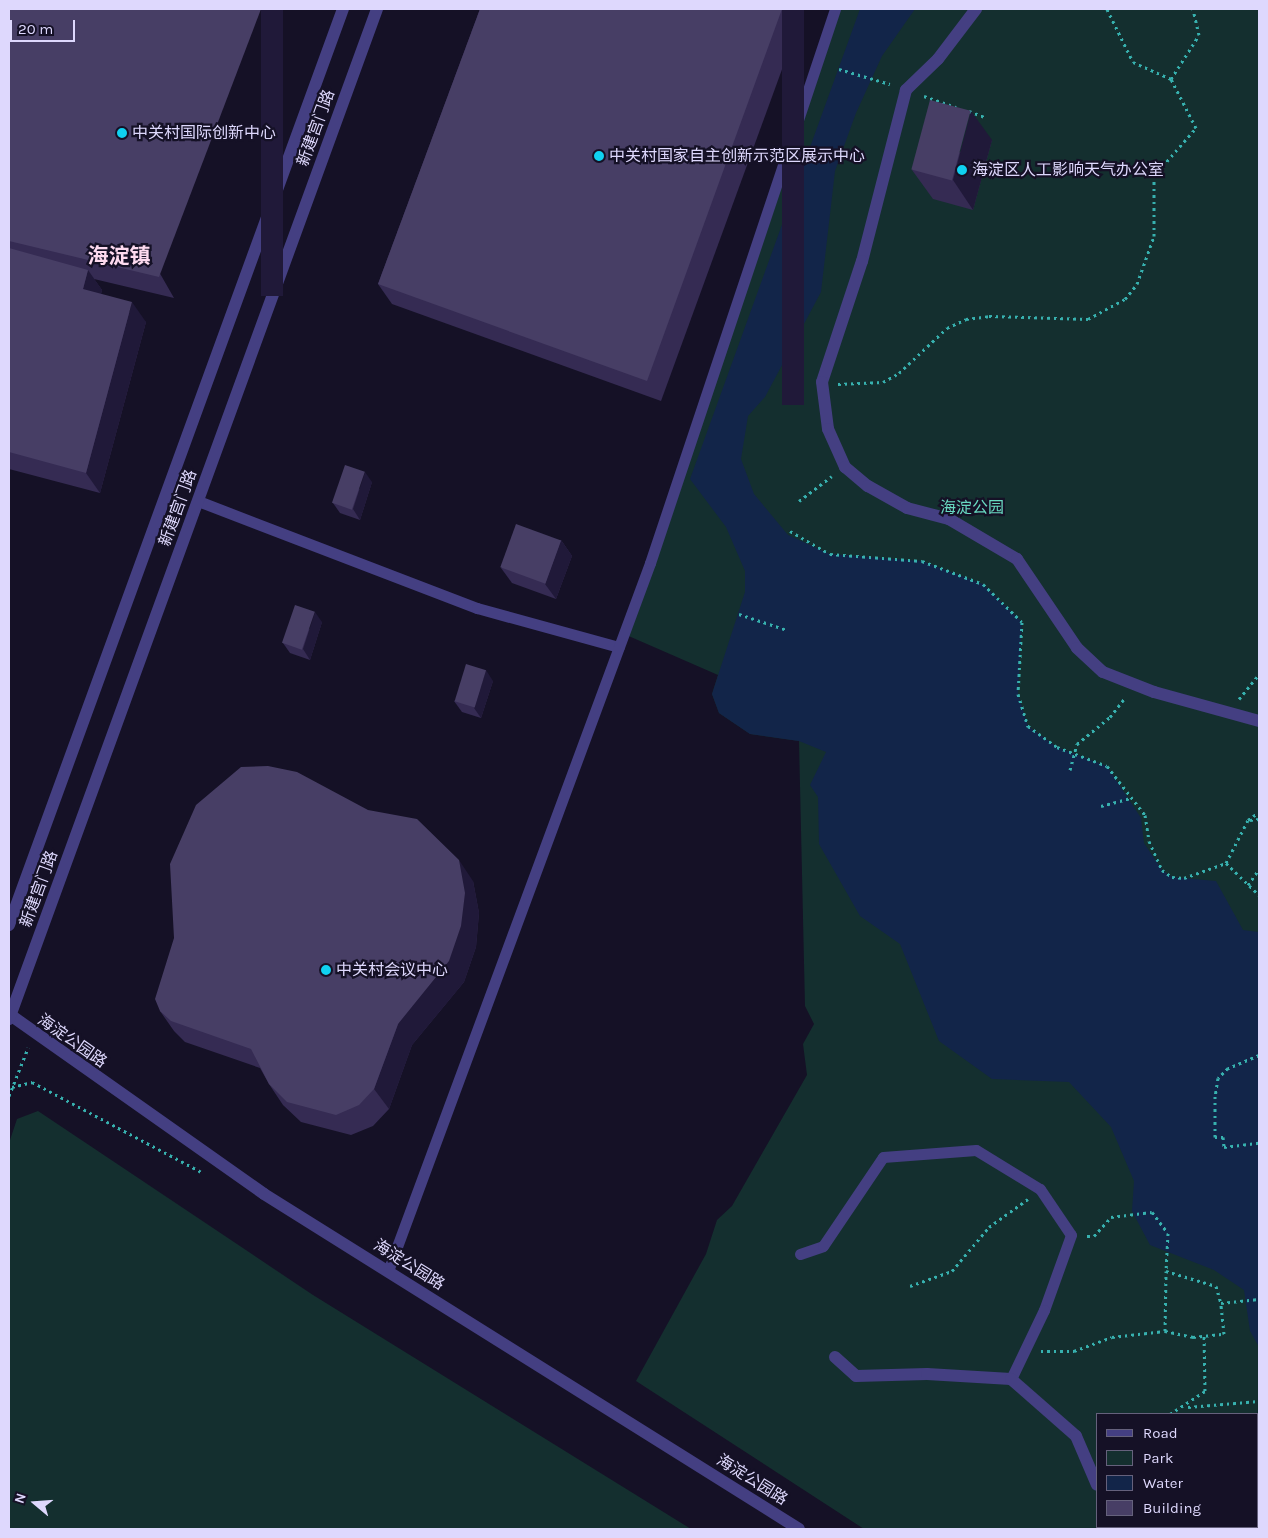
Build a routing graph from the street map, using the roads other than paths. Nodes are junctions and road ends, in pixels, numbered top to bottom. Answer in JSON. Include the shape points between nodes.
{"nodes":[{"id":1,"x":343,"y":9,"type":"edge"},
{"id":2,"x":377,"y":9,"type":"edge"},
{"id":3,"x":835,"y":9,"type":"edge"},
{"id":4,"x":976,"y":9,"type":"edge"},
{"id":5,"x":198,"y":501,"type":"junction"},
{"id":6,"x":618,"y":647,"type":"junction"},
{"id":7,"x":1259,"y":721,"type":"edge"},
{"id":8,"x":9,"y":925,"type":"edge"},
{"id":9,"x":9,"y":1016,"type":"edge"},
{"id":10,"x":800,"y":1254,"type":"dead end"},
{"id":11,"x":388,"y":1271,"type":"junction"},
{"id":12,"x":834,"y":1357,"type":"dead end"},
{"id":13,"x":1011,"y":1379,"type":"junction"},
{"id":14,"x":1096,"y":1483,"type":"edge"},
{"id":15,"x":799,"y":1529,"type":"edge"}],
"edges":[{"from":1,"to":8,"type":"street","name":"新建宫门路"},
{"from":2,"to":5,"type":"street","name":"新建宫门路"},
{"from":3,"to":6,"type":"lane"},
{"from":4,"to":7,"type":"street","via":[[938,59],[906,90],[862,261],[822,382],[828,429],[845,467],[906,508],[949,519],[1017,560],[1077,648],[1103,672],[1227,714]]},
{"from":5,"to":6,"type":"lane","via":[[477,608]]},
{"from":5,"to":9,"type":"street","name":"新建宫门路"},
{"from":6,"to":11,"type":"lane"},
{"from":9,"to":11,"type":"street","name":"海淀公园路","via":[[264,1194]]},
{"from":10,"to":13,"type":"lane","via":[[823,1246],[883,1157],[976,1150],[1040,1189],[1071,1235]]},
{"from":11,"to":15,"type":"street","name":"海淀公园路"},
{"from":12,"to":13,"type":"street","via":[[856,1376],[926,1374]]},
{"from":13,"to":14,"type":"street","via":[[1076,1436]]}]}
